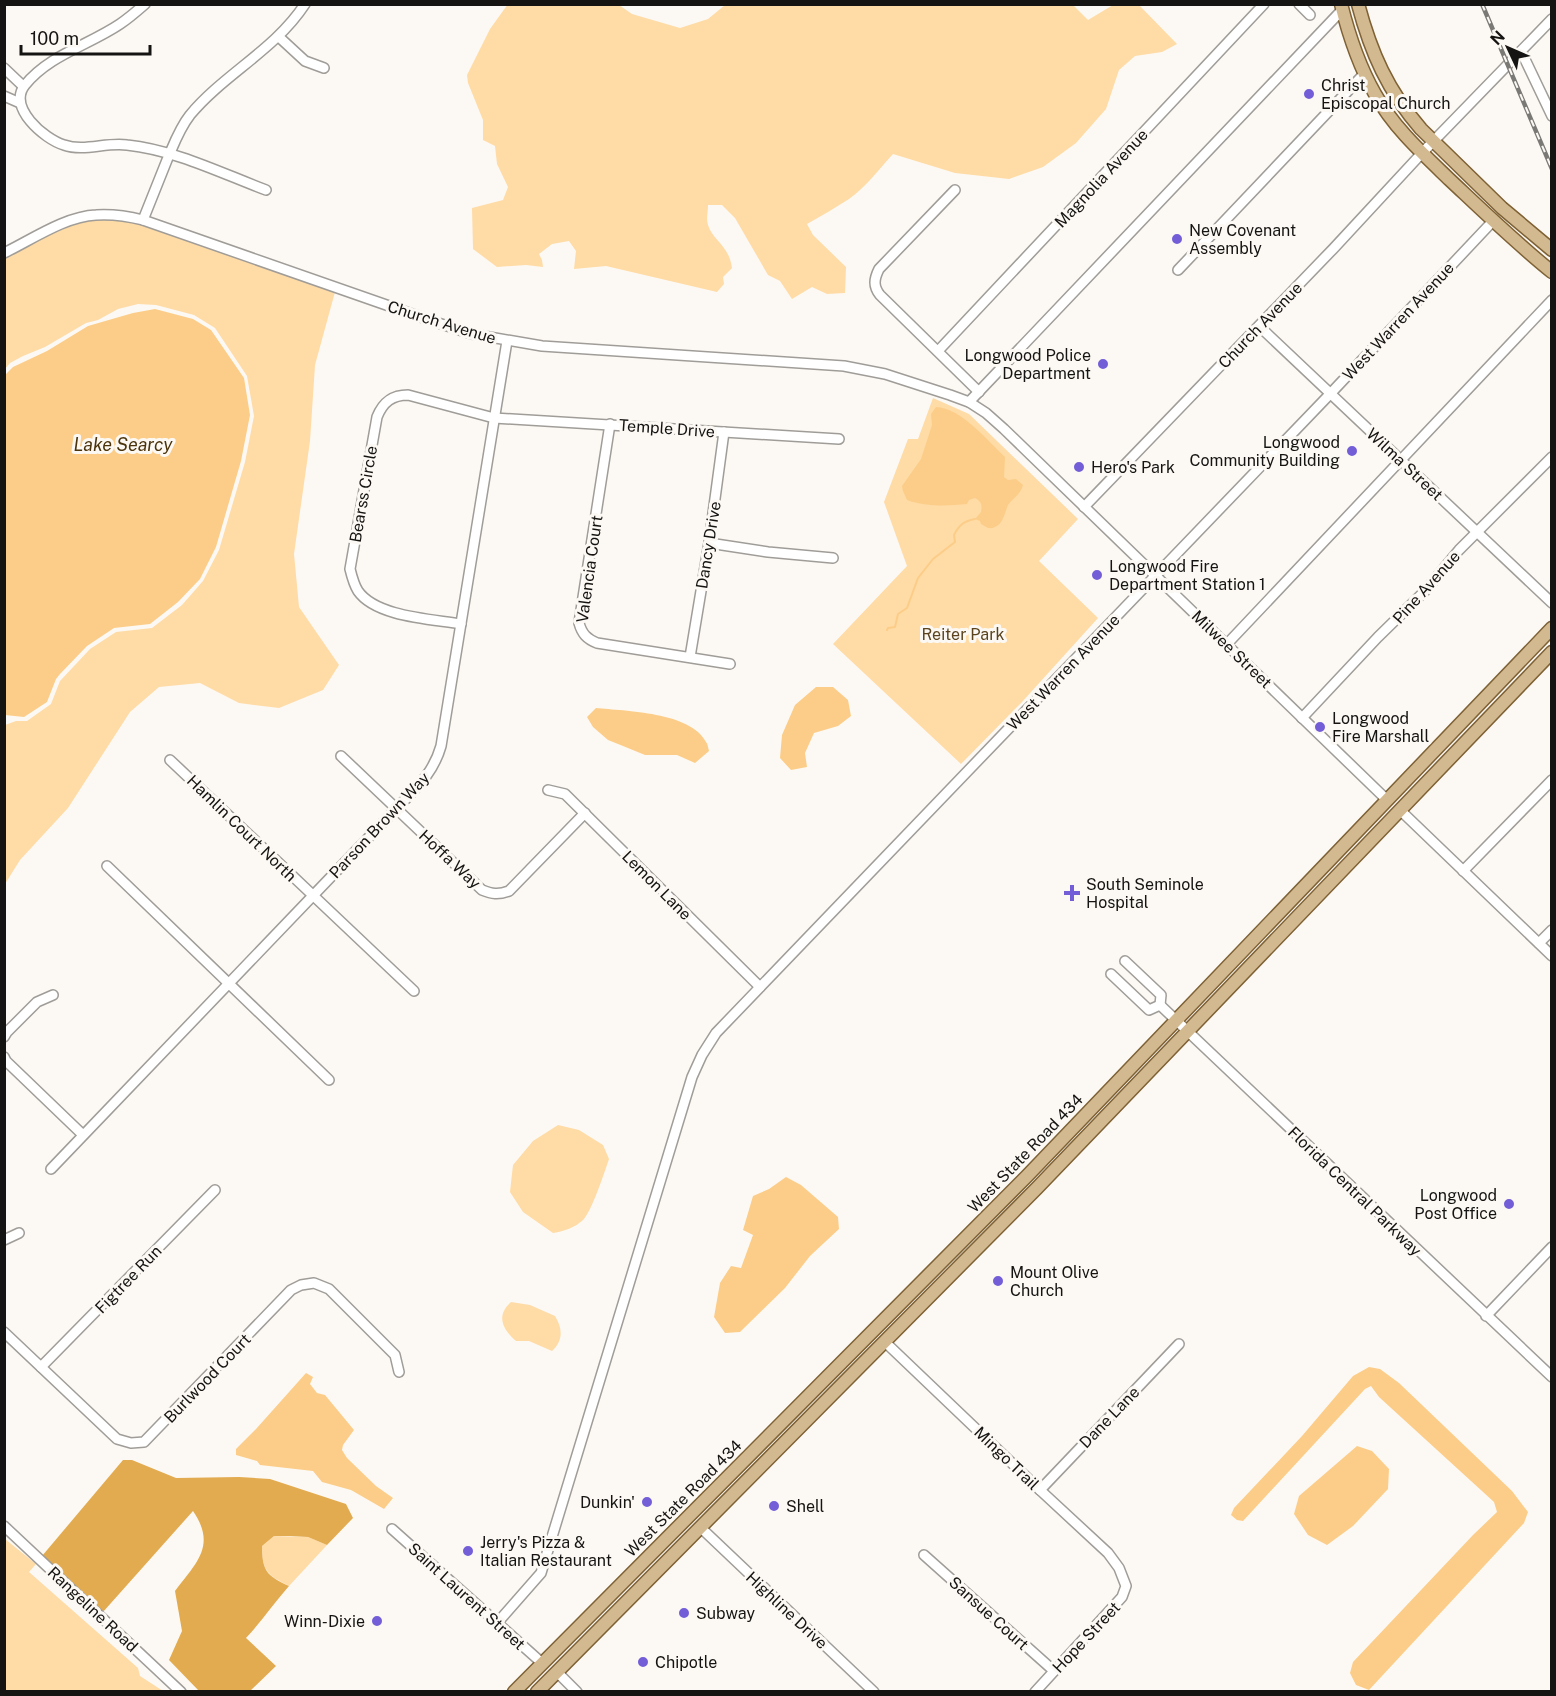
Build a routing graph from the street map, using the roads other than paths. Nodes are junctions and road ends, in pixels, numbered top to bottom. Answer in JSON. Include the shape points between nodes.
{"nodes":[{"id":1,"x":145,"y":4,"type":"edge"},
{"id":2,"x":306,"y":4,"type":"edge"},
{"id":3,"x":1264,"y":4,"type":"edge"},
{"id":4,"x":1299,"y":4,"type":"edge"},
{"id":5,"x":1357,"y":4,"type":"edge"},
{"id":6,"x":1342,"y":7,"type":"edge"},
{"id":7,"x":1310,"y":15,"type":"dead end"},
{"id":8,"x":1551,"y":19,"type":"edge"},
{"id":9,"x":279,"y":37,"type":"junction"},
{"id":10,"x":1521,"y":51,"type":"junction"},
{"id":11,"x":4,"y":68,"type":"edge"},
{"id":12,"x":324,"y":68,"type":"dead end"},
{"id":13,"x":1364,"y":74,"type":"junction"},
{"id":14,"x":23,"y":86,"type":"junction"},
{"id":15,"x":4,"y":96,"type":"edge"},
{"id":16,"x":20,"y":103,"type":"junction"},
{"id":17,"x":1551,"y":116,"type":"edge"},
{"id":18,"x":1434,"y":141,"type":"junction"},
{"id":19,"x":1422,"y":153,"type":"junction"},
{"id":20,"x":170,"y":154,"type":"junction"},
{"id":21,"x":266,"y":189,"type":"dead end"},
{"id":22,"x":955,"y":190,"type":"dead end"},
{"id":23,"x":142,"y":220,"type":"junction"},
{"id":24,"x":1493,"y":221,"type":"junction"},
{"id":25,"x":1551,"y":250,"type":"edge"},
{"id":26,"x":4,"y":253,"type":"edge"},
{"id":27,"x":1178,"y":270,"type":"dead end"},
{"id":28,"x":1551,"y":272,"type":"edge"},
{"id":29,"x":1551,"y":300,"type":"edge"},
{"id":30,"x":1259,"y":326,"type":"junction"},
{"id":31,"x":507,"y":341,"type":"junction"},
{"id":32,"x":938,"y":351,"type":"junction"},
{"id":33,"x":980,"y":392,"type":"junction"},
{"id":34,"x":1330,"y":393,"type":"junction"},
{"id":35,"x":969,"y":402,"type":"junction"},
{"id":36,"x":495,"y":418,"type":"junction"},
{"id":37,"x":610,"y":424,"type":"junction"},
{"id":38,"x":724,"y":432,"type":"junction"},
{"id":39,"x":839,"y":439,"type":"dead end"},
{"id":40,"x":1551,"y":457,"type":"edge"},
{"id":41,"x":1401,"y":460,"type":"junction"},
{"id":42,"x":1084,"y":507,"type":"junction"},
{"id":43,"x":1477,"y":532,"type":"junction"},
{"id":44,"x":709,"y":543,"type":"junction"},
{"id":45,"x":833,"y":558,"type":"dead end"},
{"id":46,"x":1156,"y":575,"type":"junction"},
{"id":47,"x":1551,"y":603,"type":"edge"},
{"id":48,"x":461,"y":624,"type":"junction"},
{"id":49,"x":1551,"y":628,"type":"edge"},
{"id":50,"x":1227,"y":644,"type":"junction"},
{"id":51,"x":1551,"y":652,"type":"edge"},
{"id":52,"x":690,"y":657,"type":"junction"},
{"id":53,"x":730,"y":664,"type":"dead end"},
{"id":54,"x":1302,"y":718,"type":"junction"},
{"id":55,"x":341,"y":756,"type":"dead end"},
{"id":56,"x":170,"y":760,"type":"dead end"},
{"id":57,"x":1408,"y":778,"type":"junction"},
{"id":58,"x":1551,"y":780,"type":"edge"},
{"id":59,"x":548,"y":790,"type":"dead end"},
{"id":60,"x":1387,"y":800,"type":"junction"},
{"id":61,"x":396,"y":809,"type":"junction"},
{"id":62,"x":1400,"y":810,"type":"junction"},
{"id":63,"x":585,"y":813,"type":"junction"},
{"id":64,"x":1382,"y":829,"type":"junction"},
{"id":65,"x":107,"y":866,"type":"dead end"},
{"id":66,"x":1464,"y":871,"type":"junction"},
{"id":67,"x":313,"y":896,"type":"junction"},
{"id":68,"x":1551,"y":930,"type":"edge"},
{"id":69,"x":1539,"y":944,"type":"junction"},
{"id":70,"x":1551,"y":956,"type":"edge"},
{"id":71,"x":1125,"y":961,"type":"dead end"},
{"id":72,"x":1111,"y":974,"type":"dead end"},
{"id":73,"x":229,"y":983,"type":"junction"},
{"id":74,"x":760,"y":987,"type":"junction"},
{"id":75,"x":414,"y":991,"type":"dead end"},
{"id":76,"x":53,"y":995,"type":"dead end"},
{"id":77,"x":1160,"y":1005,"type":"junction"},
{"id":78,"x":1176,"y":1020,"type":"junction"},
{"id":79,"x":1188,"y":1032,"type":"junction"},
{"id":80,"x":4,"y":1036,"type":"edge"},
{"id":81,"x":4,"y":1057,"type":"edge"},
{"id":82,"x":328,"y":1080,"type":"dead end"},
{"id":83,"x":83,"y":1135,"type":"junction"},
{"id":84,"x":51,"y":1169,"type":"dead end"},
{"id":85,"x":215,"y":1190,"type":"dead end"},
{"id":86,"x":19,"y":1233,"type":"dead end"},
{"id":87,"x":4,"y":1240,"type":"edge"},
{"id":88,"x":1551,"y":1247,"type":"edge"},
{"id":89,"x":890,"y":1314,"type":"junction"},
{"id":90,"x":1486,"y":1316,"type":"junction"},
{"id":91,"x":872,"y":1331,"type":"junction"},
{"id":92,"x":4,"y":1332,"type":"edge"},
{"id":93,"x":885,"y":1342,"type":"junction"},
{"id":94,"x":1179,"y":1344,"type":"dead end"},
{"id":95,"x":864,"y":1363,"type":"junction"},
{"id":96,"x":41,"y":1367,"type":"junction"},
{"id":97,"x":399,"y":1372,"type":"dead end"},
{"id":98,"x":1551,"y":1377,"type":"edge"},
{"id":99,"x":1040,"y":1490,"type":"junction"},
{"id":100,"x":4,"y":1526,"type":"edge"},
{"id":101,"x":700,"y":1527,"type":"junction"},
{"id":102,"x":392,"y":1529,"type":"dead end"},
{"id":103,"x":924,"y":1555,"type":"dead end"},
{"id":104,"x":1123,"y":1578,"type":"joint"},
{"id":105,"x":498,"y":1622,"type":"junction"},
{"id":106,"x":560,"y":1645,"type":"junction"},
{"id":107,"x":542,"y":1663,"type":"junction"},
{"id":108,"x":1054,"y":1671,"type":"junction"},
{"id":109,"x":556,"y":1672,"type":"junction"},
{"id":110,"x":537,"y":1691,"type":"edge"},
{"id":111,"x":181,"y":1692,"type":"edge"},
{"id":112,"x":514,"y":1692,"type":"edge"},
{"id":113,"x":578,"y":1692,"type":"edge"},
{"id":114,"x":874,"y":1692,"type":"edge"},
{"id":115,"x":1035,"y":1692,"type":"edge"}],
"edges":[{"from":1,"to":14,"type":"street","via":[[121,24],[54,59]]},
{"from":2,"to":9,"type":"street"},
{"from":3,"to":32,"type":"street","name":"Magnolia Avenue"},
{"from":4,"to":7,"type":"street"},
{"from":5,"to":6,"type":"main road"},
{"from":5,"to":18,"type":"main road","via":[[1384,77],[1410,116]]},
{"from":6,"to":13,"type":"main road"},
{"from":6,"to":33,"type":"street"},
{"from":8,"to":10,"type":"street","name":"Church Avenue"},
{"from":9,"to":12,"type":"street","via":[[305,61]]},
{"from":9,"to":20,"type":"street","via":[[199,105],[180,128]]},
{"from":10,"to":17,"type":"street"},
{"from":10,"to":18,"type":"street","name":"Church Avenue"},
{"from":11,"to":14,"type":"street"},
{"from":13,"to":19,"type":"main road","via":[[1384,109]]},
{"from":13,"to":27,"type":"street"},
{"from":14,"to":16,"type":"street"},
{"from":15,"to":16,"type":"street"},
{"from":16,"to":20,"type":"street","via":[[33,123],[50,139],[65,146],[128,145]]},
{"from":18,"to":19,"type":"street","name":"Church Avenue"},
{"from":18,"to":25,"type":"main road"},
{"from":19,"to":24,"type":"main road"},
{"from":19,"to":30,"type":"street","name":"Church Avenue"},
{"from":20,"to":21,"type":"street"},
{"from":20,"to":23,"type":"street"},
{"from":22,"to":32,"type":"street","via":[[879,269],[874,281],[880,296]]},
{"from":23,"to":26,"type":"street","name":"Church Avenue","via":[[94,214],[59,225]]},
{"from":23,"to":31,"type":"street","name":"Church Avenue","via":[[435,322]]},
{"from":24,"to":28,"type":"main road"},
{"from":24,"to":34,"type":"street","name":"West Warren Avenue"},
{"from":29,"to":41,"type":"street"},
{"from":30,"to":34,"type":"street","name":"Wilma Street"},
{"from":30,"to":42,"type":"street","name":"Church Avenue"},
{"from":31,"to":35,"type":"street","name":"Church Avenue","via":[[844,366],[885,374]]},
{"from":31,"to":36,"type":"street","name":"Parson Brown Way"},
{"from":32,"to":33,"type":"street"},
{"from":33,"to":35,"type":"street"},
{"from":34,"to":41,"type":"street","name":"Wilma Street"},
{"from":34,"to":46,"type":"street","name":"West Warren Avenue"},
{"from":35,"to":42,"type":"street","name":"Milwee Street","via":[[1004,429]]},
{"from":36,"to":37,"type":"street","name":"Temple Drive"},
{"from":36,"to":48,"type":"street","name":"Parson Brown Way"},
{"from":36,"to":48,"type":"street","name":"Bearss Circle","via":[[408,395],[389,399],[381,406],[350,569],[358,591],[376,607]]},
{"from":37,"to":38,"type":"street","name":"Temple Drive"},
{"from":37,"to":52,"type":"street","name":"Valencia Court","via":[[579,624],[582,633],[597,643]]},
{"from":38,"to":39,"type":"street","name":"Temple Drive"},
{"from":38,"to":44,"type":"street","name":"Dancy Drive"},
{"from":40,"to":43,"type":"street","name":"Pine Avenue"},
{"from":41,"to":43,"type":"street","name":"Wilma Street"},
{"from":41,"to":50,"type":"street"},
{"from":42,"to":46,"type":"street","name":"Milwee Street"},
{"from":43,"to":47,"type":"street","name":"Wilma Street"},
{"from":43,"to":54,"type":"street","name":"Pine Avenue"},
{"from":44,"to":45,"type":"street"},
{"from":44,"to":52,"type":"street","name":"Dancy Drive"},
{"from":46,"to":50,"type":"street","name":"Milwee Street"},
{"from":46,"to":74,"type":"street","name":"West Warren Avenue"},
{"from":48,"to":61,"type":"street","name":"Parson Brown Way","via":[[438,758]]},
{"from":49,"to":57,"type":"main road","name":"West State Road 434"},
{"from":50,"to":54,"type":"street","name":"Milwee Street"},
{"from":51,"to":62,"type":"main road","name":"West State Road 434"},
{"from":52,"to":53,"type":"street","name":"Valencia Court"},
{"from":54,"to":60,"type":"street","name":"Milwee Street"},
{"from":55,"to":61,"type":"street"},
{"from":56,"to":67,"type":"street","name":"Hamlin Court North"},
{"from":57,"to":60,"type":"main road","name":"West State Road 434"},
{"from":57,"to":62,"type":"main road"},
{"from":58,"to":66,"type":"street"},
{"from":59,"to":63,"type":"street","name":"Lemon Lane","via":[[565,794]]},
{"from":60,"to":64,"type":"main road","via":[[1388,813]]},
{"from":60,"to":78,"type":"main road","name":"West State Road 434"},
{"from":61,"to":63,"type":"street","name":"Hoffa Way","via":[[482,890],[492,894],[508,891]]},
{"from":61,"to":67,"type":"street","name":"Parson Brown Way"},
{"from":62,"to":64,"type":"main road","name":"West State Road 434"},
{"from":62,"to":66,"type":"street"},
{"from":63,"to":74,"type":"street","name":"Lemon Lane"},
{"from":64,"to":79,"type":"main road","name":"West State Road 434"},
{"from":65,"to":73,"type":"street"},
{"from":66,"to":69,"type":"street"},
{"from":67,"to":73,"type":"street","name":"Parson Brown Way"},
{"from":67,"to":75,"type":"street","name":"Hamlin Court North"},
{"from":68,"to":69,"type":"street"},
{"from":69,"to":70,"type":"street"},
{"from":71,"to":77,"type":"street","name":"Florida Central Parkway","via":[[1161,995]]},
{"from":72,"to":77,"type":"street","name":"Florida Central Parkway","via":[[1149,1010]]},
{"from":73,"to":82,"type":"street"},
{"from":73,"to":83,"type":"street","name":"Parson Brown Way"},
{"from":74,"to":105,"type":"street","name":"West Warren Avenue","via":[[716,1033],[692,1077],[541,1573]]},
{"from":76,"to":80,"type":"street","via":[[37,1002]]},
{"from":77,"to":78,"type":"street","name":"Florida Central Parkway"},
{"from":78,"to":79,"type":"street","name":"Florida Central Parkway"},
{"from":78,"to":89,"type":"main road","name":"West State Road 434"},
{"from":79,"to":90,"type":"street","name":"Florida Central Parkway"},
{"from":79,"to":93,"type":"main road","name":"West State Road 434"},
{"from":81,"to":83,"type":"street"},
{"from":83,"to":84,"type":"street","name":"Parson Brown Way"},
{"from":85,"to":96,"type":"street","name":"Figtree Run"},
{"from":86,"to":87,"type":"street"},
{"from":88,"to":90,"type":"street"},
{"from":89,"to":91,"type":"main road","name":"West State Road 434"},
{"from":89,"to":93,"type":"main road"},
{"from":90,"to":98,"type":"street","name":"Florida Central Parkway"},
{"from":91,"to":95,"type":"main road"},
{"from":91,"to":106,"type":"main road","name":"West State Road 434"},
{"from":92,"to":96,"type":"street","name":"Burlwood Court"},
{"from":93,"to":95,"type":"main road","name":"West State Road 434"},
{"from":93,"to":99,"type":"street","name":"Mingo Trail"},
{"from":94,"to":99,"type":"street","name":"Dane Lane"},
{"from":95,"to":101,"type":"main road","name":"West State Road 434"},
{"from":96,"to":97,"type":"street","name":"Burlwood Court","via":[[117,1439],[144,1442],[291,1290],[314,1283],[329,1289],[395,1355]]},
{"from":99,"to":104,"type":"street","name":"Mingo Trail","via":[[1108,1553]]},
{"from":100,"to":111,"type":"street","name":"Rangeline Road"},
{"from":101,"to":109,"type":"main road","name":"West State Road 434"},
{"from":101,"to":114,"type":"street","name":"Highline Drive"},
{"from":102,"to":105,"type":"street","name":"Saint Laurent Street"},
{"from":103,"to":108,"type":"street","name":"Sansue Court"},
{"from":104,"to":108,"type":"street","name":"Hope Street","via":[[1122,1597]]},
{"from":105,"to":107,"type":"street","name":"Saint Laurent Street"},
{"from":106,"to":107,"type":"main road","name":"West State Road 434"},
{"from":106,"to":109,"type":"main road"},
{"from":107,"to":110,"type":"main road"},
{"from":107,"to":112,"type":"main road","name":"West State Road 434"},
{"from":108,"to":115,"type":"street","name":"Hope Street"},
{"from":109,"to":110,"type":"main road","name":"West State Road 434"},
{"from":109,"to":113,"type":"street"}]}
